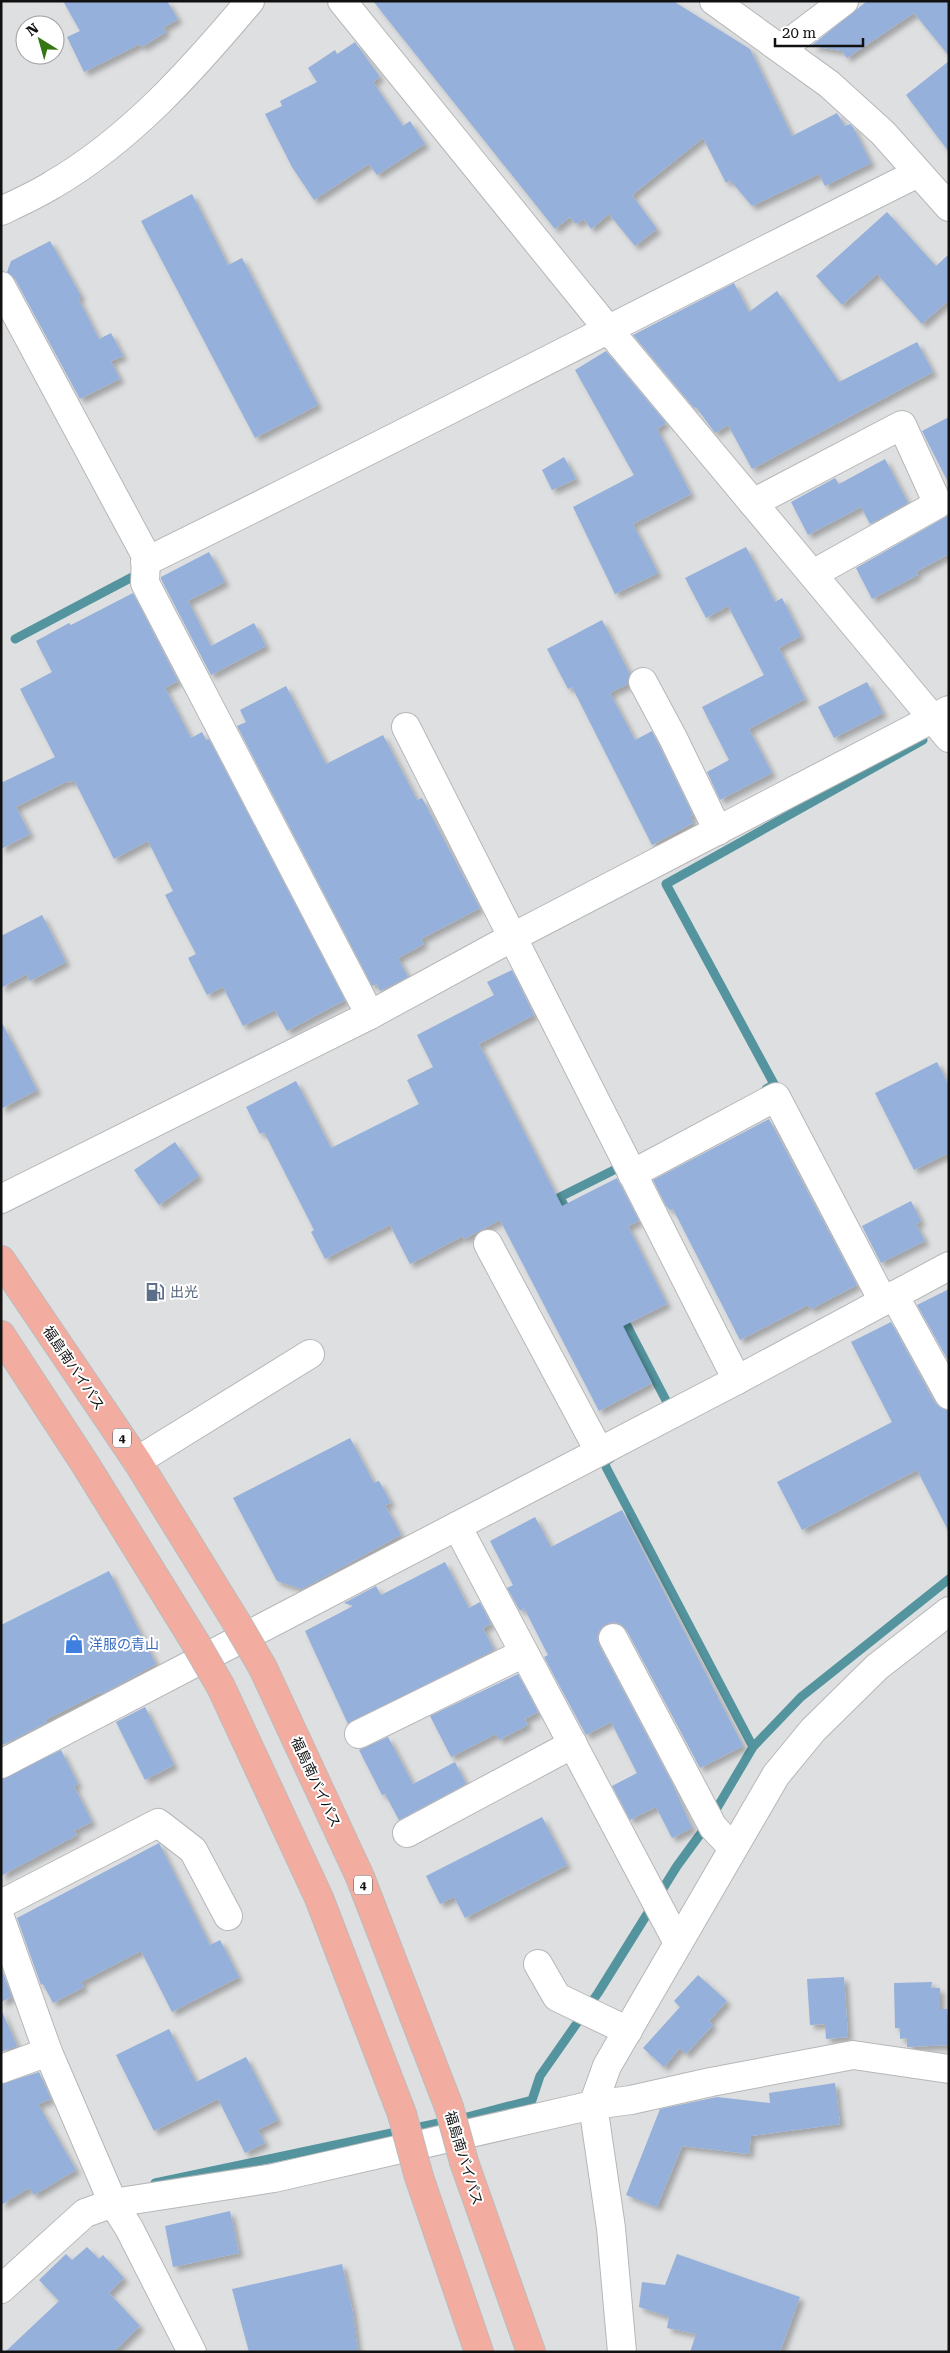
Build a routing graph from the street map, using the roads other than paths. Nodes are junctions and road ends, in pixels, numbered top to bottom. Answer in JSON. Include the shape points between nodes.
{"nodes":[{"id":1,"x":250,"y":1,"type":"edge"},
{"id":2,"x":342,"y":1,"type":"edge"},
{"id":3,"x":714,"y":1,"type":"edge"},
{"id":4,"x":844,"y":1,"type":"edge"},
{"id":5,"x":782,"y":48,"type":"junction"},
{"id":6,"x":918,"y":173,"type":"junction"},
{"id":7,"x":949,"y":207,"type":"edge"},
{"id":8,"x":1,"y":211,"type":"edge"},
{"id":9,"x":1,"y":286,"type":"edge"},
{"id":10,"x":607,"y":328,"type":"junction"},
{"id":11,"x":753,"y":503,"type":"junction"},
{"id":12,"x":145,"y":562,"type":"junction"},
{"id":13,"x":813,"y":574,"type":"junction"},
{"id":14,"x":643,"y":682,"type":"dead end"},
{"id":15,"x":943,"y":722,"type":"edge"},
{"id":16,"x":406,"y":727,"type":"dead end"},
{"id":17,"x":718,"y":831,"type":"junction"},
{"id":18,"x":511,"y":938,"type":"junction"},
{"id":19,"x":370,"y":1014,"type":"junction"},
{"id":20,"x":632,"y":1174,"type":"junction"},
{"id":21,"x":1,"y":1199,"type":"edge"},
{"id":22,"x":488,"y":1244,"type":"dead end"},
{"id":23,"x":1,"y":1260,"type":"edge"},
{"id":24,"x":949,"y":1266,"type":"edge"},
{"id":25,"x":889,"y":1298,"type":"junction"},
{"id":26,"x":1,"y":1335,"type":"edge"},
{"id":27,"x":310,"y":1354,"type":"dead end"},
{"id":28,"x":737,"y":1380,"type":"junction"},
{"id":29,"x":949,"y":1395,"type":"edge"},
{"id":30,"x":599,"y":1451,"type":"junction"},
{"id":31,"x":137,"y":1461,"type":"junction"},
{"id":32,"x":457,"y":1526,"type":"junction"},
{"id":33,"x":949,"y":1611,"type":"edge"},
{"id":34,"x":614,"y":1638,"type":"dead end"},
{"id":35,"x":524,"y":1653,"type":"junction"},
{"id":36,"x":359,"y":1734,"type":"dead end"},
{"id":37,"x":573,"y":1744,"type":"junction"},
{"id":38,"x":1,"y":1764,"type":"edge"},
{"id":39,"x":407,"y":1833,"type":"dead end"},
{"id":40,"x":733,"y":1848,"type":"junction"},
{"id":41,"x":1,"y":1904,"type":"edge"},
{"id":42,"x":228,"y":1916,"type":"dead end"},
{"id":43,"x":1,"y":1920,"type":"edge"},
{"id":44,"x":678,"y":1943,"type":"junction"},
{"id":45,"x":538,"y":1964,"type":"dead end"},
{"id":46,"x":628,"y":2031,"type":"junction"},
{"id":47,"x":48,"y":2052,"type":"junction"},
{"id":48,"x":1,"y":2069,"type":"edge"},
{"id":49,"x":949,"y":2069,"type":"edge"},
{"id":50,"x":593,"y":2105,"type":"junction"},
{"id":51,"x":113,"y":2203,"type":"junction"},
{"id":52,"x":1,"y":2289,"type":"edge"},
{"id":53,"x":192,"y":2352,"type":"edge"},
{"id":54,"x":479,"y":2352,"type":"edge"},
{"id":55,"x":530,"y":2352,"type":"edge"},
{"id":56,"x":622,"y":2352,"type":"edge"}],
"edges":[{"from":1,"to":8,"type":"street","via":[[214,45],[152,110],[53,185]]},
{"from":2,"to":10,"type":"street"},
{"from":3,"to":5,"type":"street"},
{"from":4,"to":5,"type":"street"},
{"from":5,"to":6,"type":"street","via":[[829,84],[883,133]]},
{"from":6,"to":7,"type":"street"},
{"from":6,"to":10,"type":"street"},
{"from":9,"to":12,"type":"street","via":[[146,556]]},
{"from":10,"to":11,"type":"street"},
{"from":10,"to":12,"type":"street","via":[[387,443]]},
{"from":11,"to":13,"type":"street"},
{"from":11,"to":13,"type":"street","via":[[902,425],[938,504]]},
{"from":12,"to":19,"type":"street","via":[[145,583]]},
{"from":13,"to":15,"type":"street"},
{"from":14,"to":17,"type":"street"},
{"from":15,"to":17,"type":"street"},
{"from":16,"to":18,"type":"street"},
{"from":17,"to":18,"type":"street"},
{"from":18,"to":19,"type":"street"},
{"from":18,"to":20,"type":"street"},
{"from":19,"to":21,"type":"street"},
{"from":20,"to":25,"type":"street","via":[[776,1097]]},
{"from":20,"to":28,"type":"street"},
{"from":22,"to":30,"type":"street"},
{"from":23,"to":31,"type":"highway","name":"福島南バイパス","number":"4"},
{"from":24,"to":25,"type":"street"},
{"from":25,"to":28,"type":"street"},
{"from":25,"to":29,"type":"street"},
{"from":26,"to":54,"type":"highway","bridge":true,"via":[[87,1467],[221,1687],[319,1898],[402,2114],[419,2177]]},
{"from":27,"to":31,"type":"street"},
{"from":28,"to":30,"type":"street"},
{"from":30,"to":32,"type":"street"},
{"from":31,"to":55,"type":"highway","name":"福島南バイパス","number":"4","bridge":true,"via":[[263,1668],[360,1877],[448,2107]]},
{"from":32,"to":35,"type":"street"},
{"from":32,"to":38,"type":"street"},
{"from":33,"to":40,"type":"street","via":[[877,1667],[814,1730],[776,1776]]},
{"from":34,"to":40,"type":"street","via":[[713,1827]]},
{"from":35,"to":36,"type":"street"},
{"from":35,"to":37,"type":"street"},
{"from":37,"to":39,"type":"street"},
{"from":37,"to":44,"type":"street"},
{"from":40,"to":44,"type":"street"},
{"from":41,"to":42,"type":"street","via":[[158,1823],[193,1850]]},
{"from":43,"to":47,"type":"street"},
{"from":44,"to":46,"type":"street"},
{"from":45,"to":46,"type":"street","via":[[557,1997]]},
{"from":46,"to":50,"type":"street","via":[[607,2066]]},
{"from":47,"to":48,"type":"street"},
{"from":47,"to":51,"type":"street"},
{"from":49,"to":50,"type":"street","via":[[853,2055]]},
{"from":50,"to":51,"type":"street","via":[[274,2178]]},
{"from":50,"to":56,"type":"street","via":[[611,2228]]},
{"from":51,"to":52,"type":"street","via":[[85,2213]]},
{"from":51,"to":53,"type":"street","via":[[130,2228]]}]}
